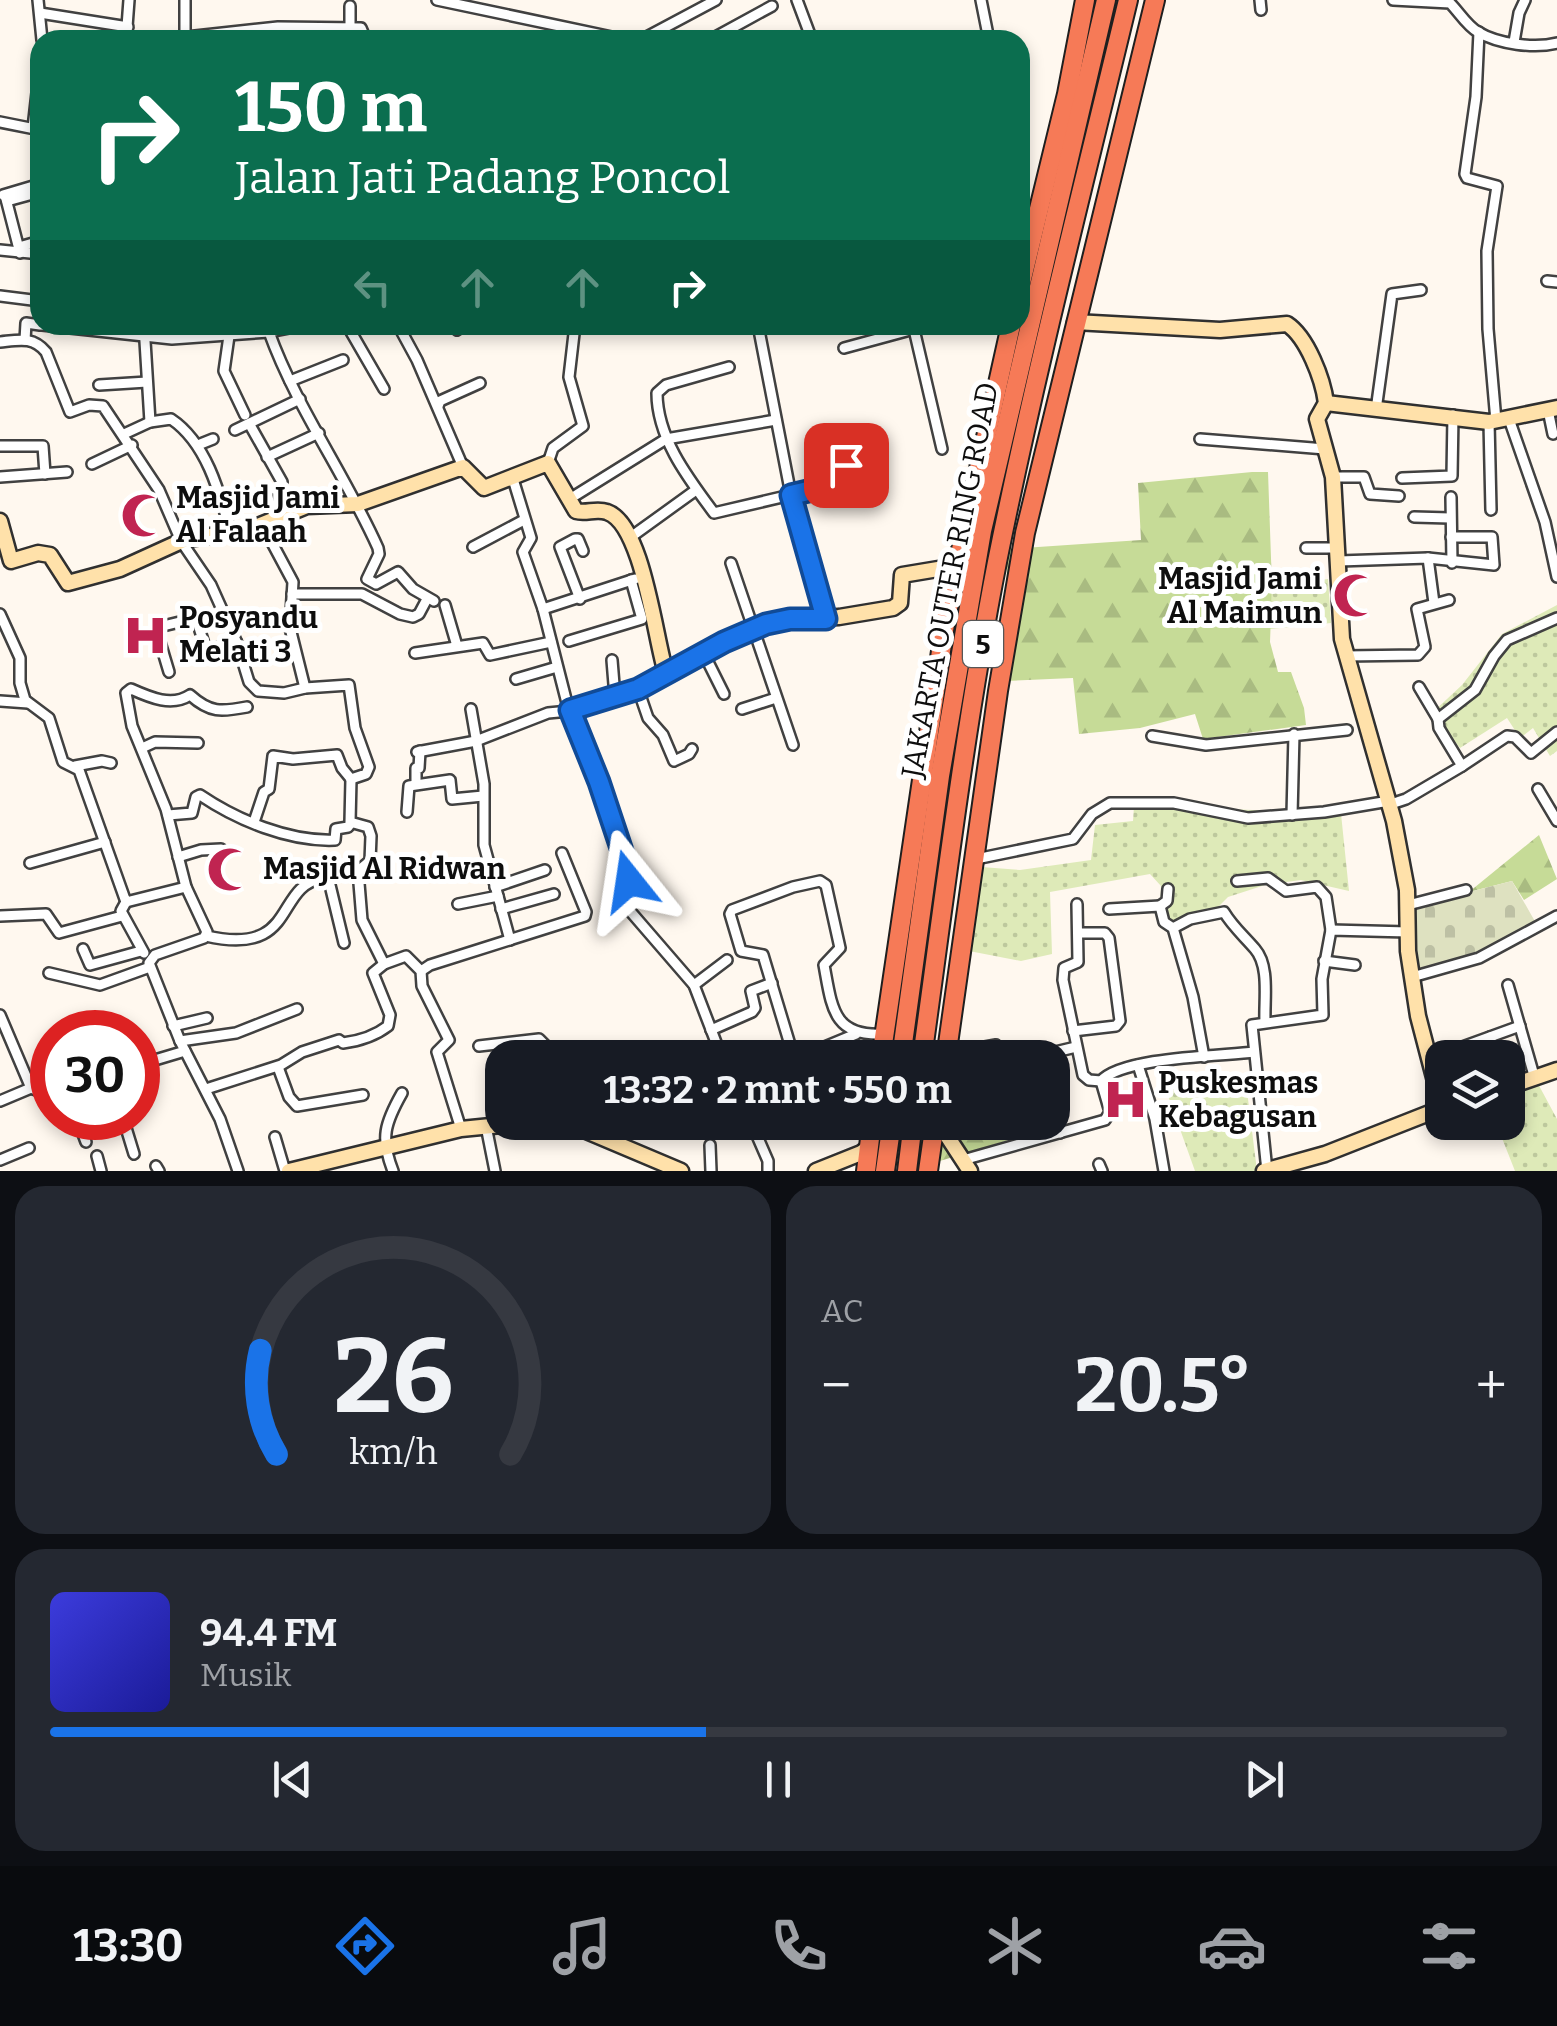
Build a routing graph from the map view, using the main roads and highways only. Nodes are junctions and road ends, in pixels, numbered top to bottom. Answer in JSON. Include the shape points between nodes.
{"nodes":[{"id":1,"x":1085,"y":0,"type":"edge"},
{"id":2,"x":1095,"y":0,"type":"edge"},
{"id":3,"x":1106,"y":0,"type":"edge"},
{"id":4,"x":1128,"y":0,"type":"edge"},
{"id":5,"x":1140,"y":0,"type":"edge"},
{"id":6,"x":1155,"y":0,"type":"edge"},
{"id":7,"x":1071,"y":152,"type":"junction"},
{"id":8,"x":1082,"y":195,"type":"junction"},
{"id":9,"x":1030,"y":246,"type":"edge"},
{"id":10,"x":1030,"y":327,"type":"edge"},
{"id":11,"x":1008,"y":335,"type":"edge"},
{"id":12,"x":1028,"y":335,"type":"edge"},
{"id":13,"x":883,"y":1040,"type":"edge"},
{"id":14,"x":904,"y":1040,"type":"edge"},
{"id":15,"x":925,"y":1040,"type":"edge"},
{"id":16,"x":948,"y":1040,"type":"edge"},
{"id":17,"x":881,"y":1140,"type":"edge"},
{"id":18,"x":911,"y":1140,"type":"edge"},
{"id":19,"x":935,"y":1140,"type":"edge"},
{"id":20,"x":868,"y":1162,"type":"edge"},
{"id":21,"x":907,"y":1171,"type":"edge"},
{"id":22,"x":931,"y":1171,"type":"edge"}],
"edges":[{"from":1,"to":9,"type":"highway"},
{"from":2,"to":7,"type":"highway","via":[[1068,133]]},
{"from":3,"to":7,"type":"highway","name":"JAKARTA OUTER RING ROAD","number":"5"},
{"from":4,"to":8,"type":"highway","name":"JAKARTA OUTER RING ROAD","number":"5"},
{"from":5,"to":8,"type":"highway"},
{"from":6,"to":16,"type":"highway","via":[[1020,560]]},
{"from":7,"to":10,"type":"highway","name":"JAKARTA OUTER RING ROAD","number":"5"},
{"from":8,"to":15,"type":"highway","name":"JAKARTA OUTER RING ROAD","number":"5","via":[[996,565]]},
{"from":11,"to":13,"type":"highway","via":[[930,713]]},
{"from":12,"to":14,"type":"highway","name":"JAKARTA OUTER RING ROAD","number":"5","via":[[982,531]]},
{"from":17,"to":20,"type":"highway"},
{"from":18,"to":21,"type":"highway"},
{"from":19,"to":22,"type":"highway"}]}
